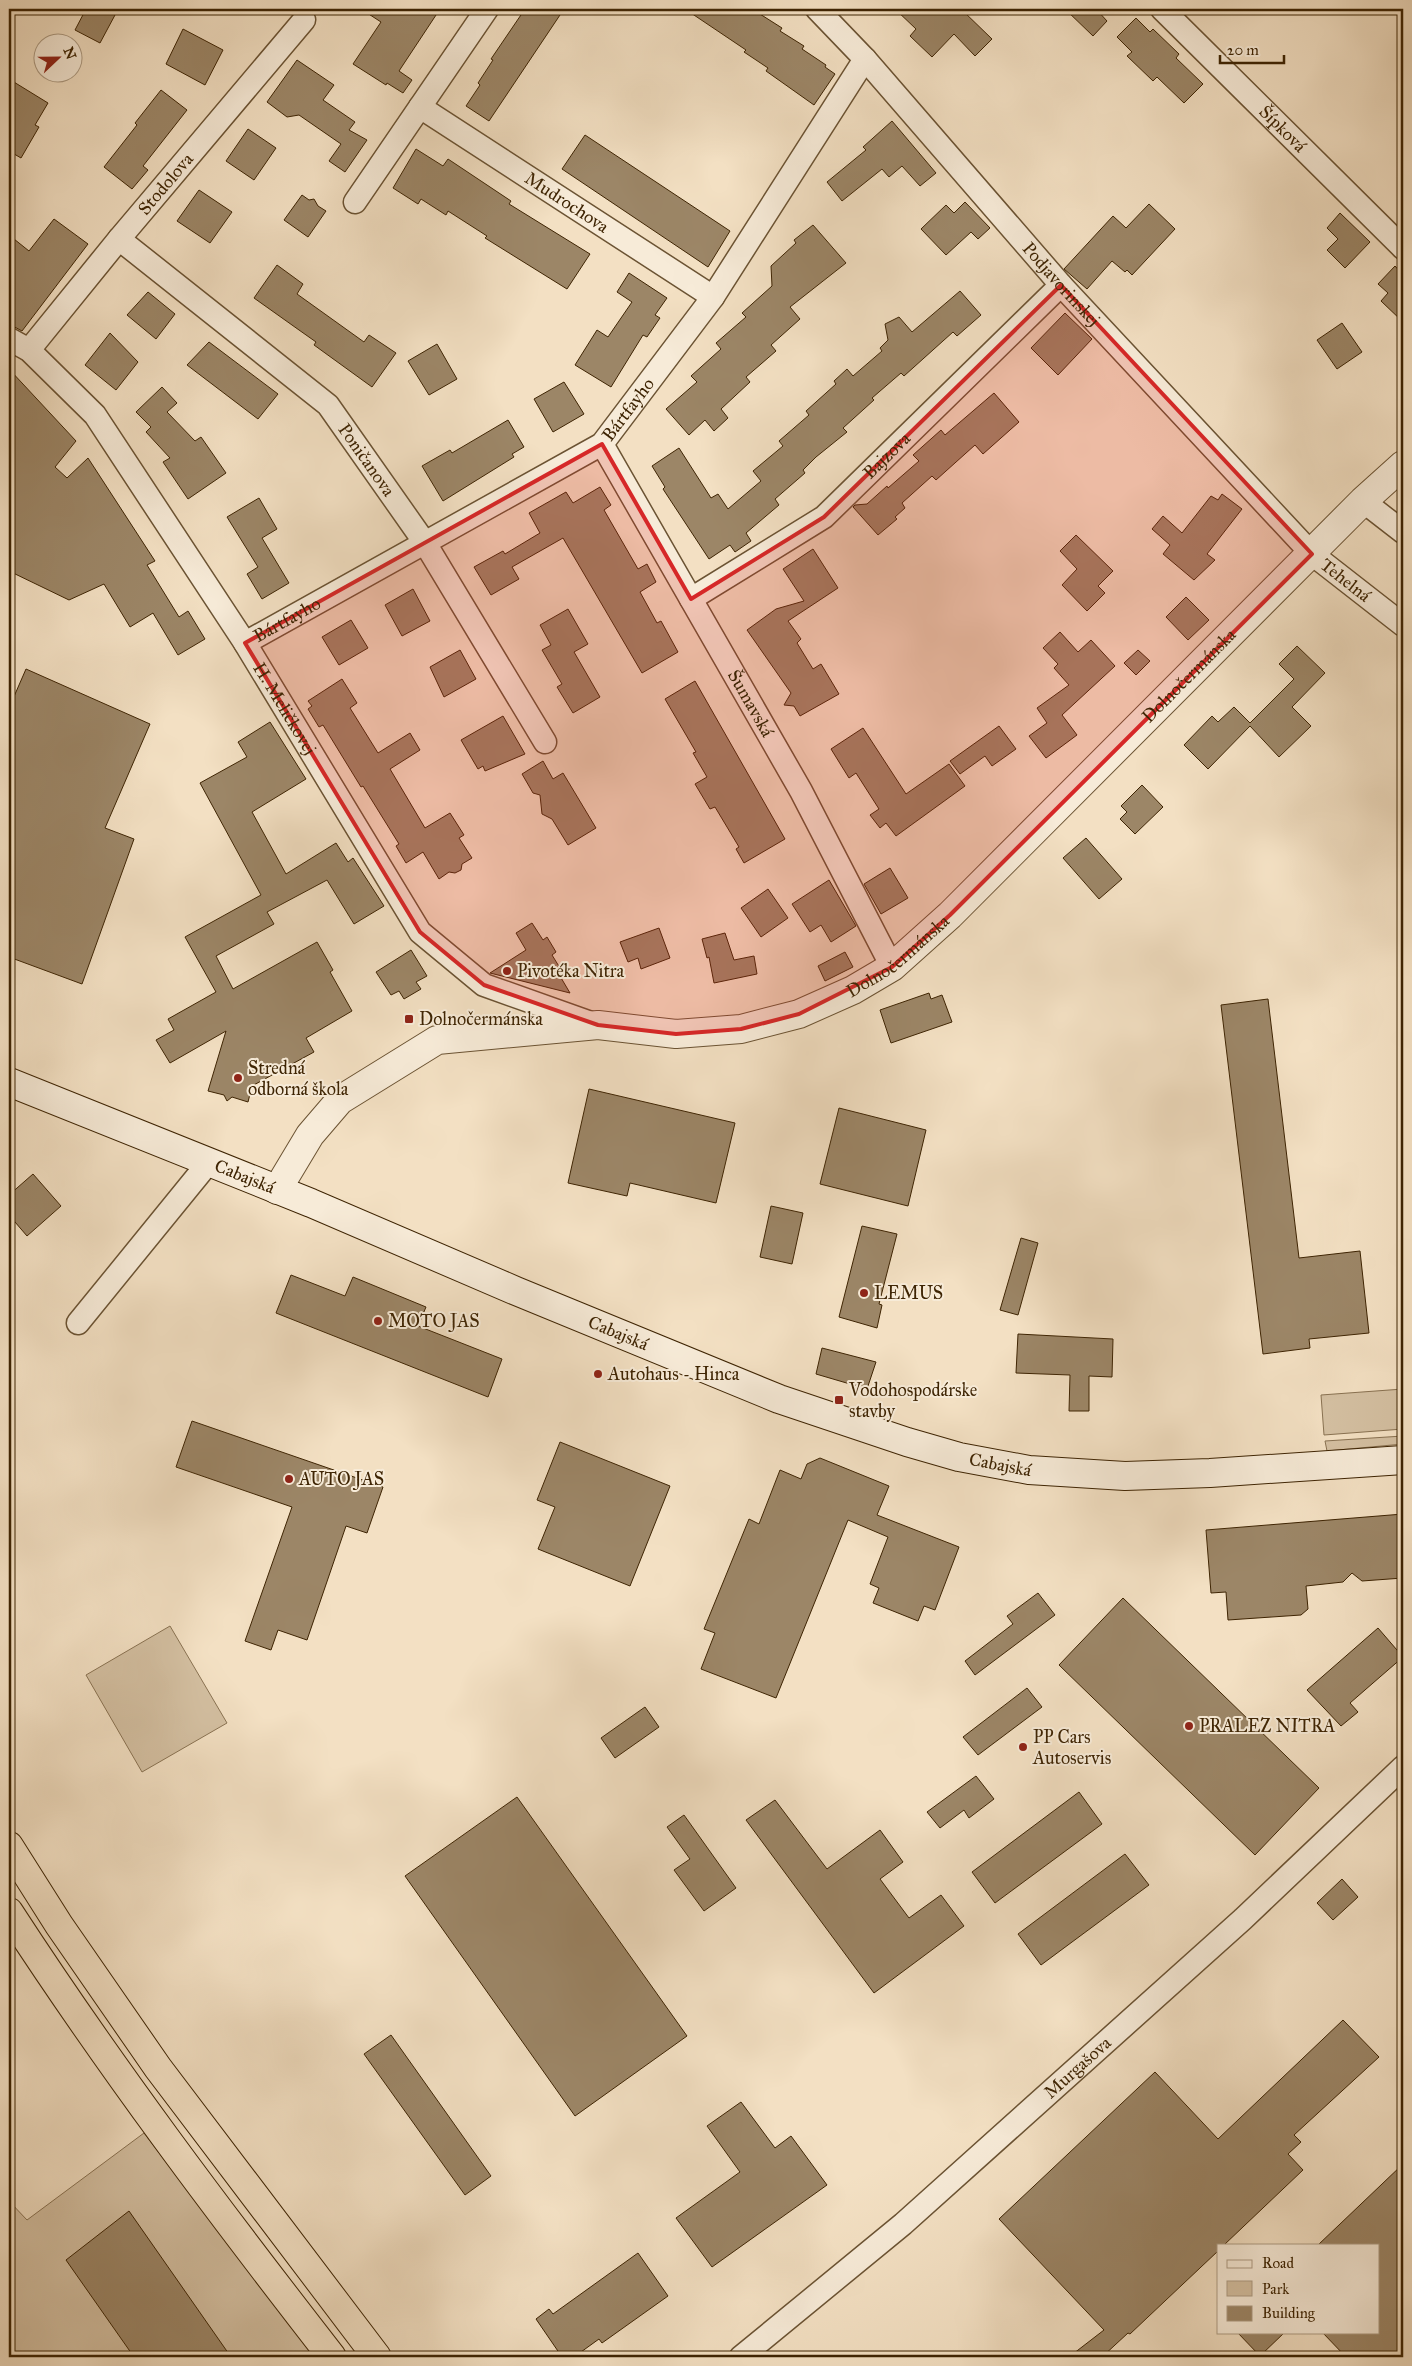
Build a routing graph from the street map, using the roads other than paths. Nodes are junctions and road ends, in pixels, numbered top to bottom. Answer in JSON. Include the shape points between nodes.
{"nodes":[{"id":1,"x":487,"y":9,"type":"edge"},
{"id":2,"x":817,"y":9,"type":"edge"},
{"id":3,"x":1162,"y":9,"type":"edge"},
{"id":4,"x":304,"y":20,"type":"dead end"},
{"id":5,"x":865,"y":59,"type":"junction"},
{"id":6,"x":420,"y":108,"type":"junction"},
{"id":7,"x":355,"y":202,"type":"dead end"},
{"id":8,"x":119,"y":239,"type":"junction"},
{"id":9,"x":1403,"y":248,"type":"edge"},
{"id":10,"x":1061,"y":285,"type":"junction"},
{"id":11,"x":713,"y":297,"type":"junction"},
{"id":12,"x":9,"y":339,"type":"edge"},
{"id":13,"x":29,"y":350,"type":"junction"},
{"id":14,"x":602,"y":444,"type":"junction"},
{"id":15,"x":1403,"y":465,"type":"edge"},
{"id":16,"x":1363,"y":501,"type":"junction"},
{"id":17,"x":1403,"y":532,"type":"edge"},
{"id":18,"x":425,"y":543,"type":"junction"},
{"id":19,"x":1312,"y":554,"type":"junction"},
{"id":20,"x":691,"y":599,"type":"junction"},
{"id":21,"x":1403,"y":625,"type":"edge"},
{"id":22,"x":245,"y":643,"type":"junction"},
{"id":23,"x":545,"y":742,"type":"dead end"},
{"id":24,"x":892,"y":966,"type":"junction"},
{"id":25,"x":598,"y":1025,"type":"junction"},
{"id":26,"x":9,"y":1082,"type":"edge"},
{"id":27,"x":209,"y":1162,"type":"junction"},
{"id":28,"x":277,"y":1190,"type":"junction"},
{"id":29,"x":78,"y":1323,"type":"dead end"},
{"id":30,"x":1403,"y":1460,"type":"edge"},
{"id":31,"x":1403,"y":1767,"type":"edge"},
{"id":32,"x":9,"y":1846,"type":"edge"},
{"id":33,"x":9,"y":1912,"type":"edge"},
{"id":34,"x":332,"y":2357,"type":"edge"},
{"id":35,"x":377,"y":2357,"type":"edge"},
{"id":36,"x":741,"y":2357,"type":"edge"}],
"edges":[{"from":1,"to":6,"type":"street"},
{"from":2,"to":5,"type":"street","name":"Podjavorinskej"},
{"from":3,"to":9,"type":"street","name":"Šípková"},
{"from":4,"to":8,"type":"street","name":"Stodolova"},
{"from":5,"to":10,"type":"street","name":"Podjavorinskej"},
{"from":5,"to":11,"type":"street","name":"Bártfayho"},
{"from":6,"to":7,"type":"street"},
{"from":6,"to":11,"type":"street","name":"Mudrochova"},
{"from":8,"to":13,"type":"street","name":"Stodolova"},
{"from":8,"to":18,"type":"street","name":"Poničanova","via":[[328,406]]},
{"from":10,"to":19,"type":"street","name":"Podjavorinskej"},
{"from":10,"to":20,"type":"street","name":"Bajzova","via":[[824,517]]},
{"from":11,"to":14,"type":"street","name":"Bártfayho"},
{"from":12,"to":13,"type":"street","name":"H. Meličkovej"},
{"from":13,"to":22,"type":"street","name":"H. Meličkovej","via":[[95,415]]},
{"from":14,"to":18,"type":"street","name":"Bártfayho"},
{"from":14,"to":20,"type":"street","name":"Šumavská"},
{"from":15,"to":16,"type":"main road","name":"Dolnočermánska"},
{"from":16,"to":17,"type":"street"},
{"from":16,"to":19,"type":"main road","name":"Dolnočermánska"},
{"from":18,"to":22,"type":"street","name":"Bártfayho"},
{"from":18,"to":23,"type":"street","name":"Poničanova"},
{"from":19,"to":21,"type":"street","name":"Tehelná"},
{"from":19,"to":24,"type":"main road","name":"Dolnočermánska","via":[[950,915]]},
{"from":20,"to":24,"type":"street","name":"Šumavská","via":[[801,791]]},
{"from":22,"to":25,"type":"street","name":"H. Meličkovej","via":[[420,932],[484,985]]},
{"from":24,"to":25,"type":"main road","name":"Dolnočermánska","via":[[853,990],[800,1014],[741,1029],[676,1034]]},
{"from":25,"to":28,"type":"main road","name":"Dolnočermánska","via":[[437,1040],[340,1100],[310,1135]]},
{"from":26,"to":27,"type":"main road","name":"Cabajská"},
{"from":27,"to":28,"type":"main road","name":"Cabajská"},
{"from":27,"to":29,"type":"street"},
{"from":28,"to":30,"type":"main road","name":"Cabajská","via":[[779,1398],[960,1457],[1029,1470],[1125,1476]]},
{"from":31,"to":36,"type":"street","name":"Murgašova","via":[[1244,1919],[903,2224]]},
{"from":32,"to":35,"type":"highway","via":[[158,2068]]},
{"from":33,"to":34,"type":"highway","via":[[152,2117]]}]}
